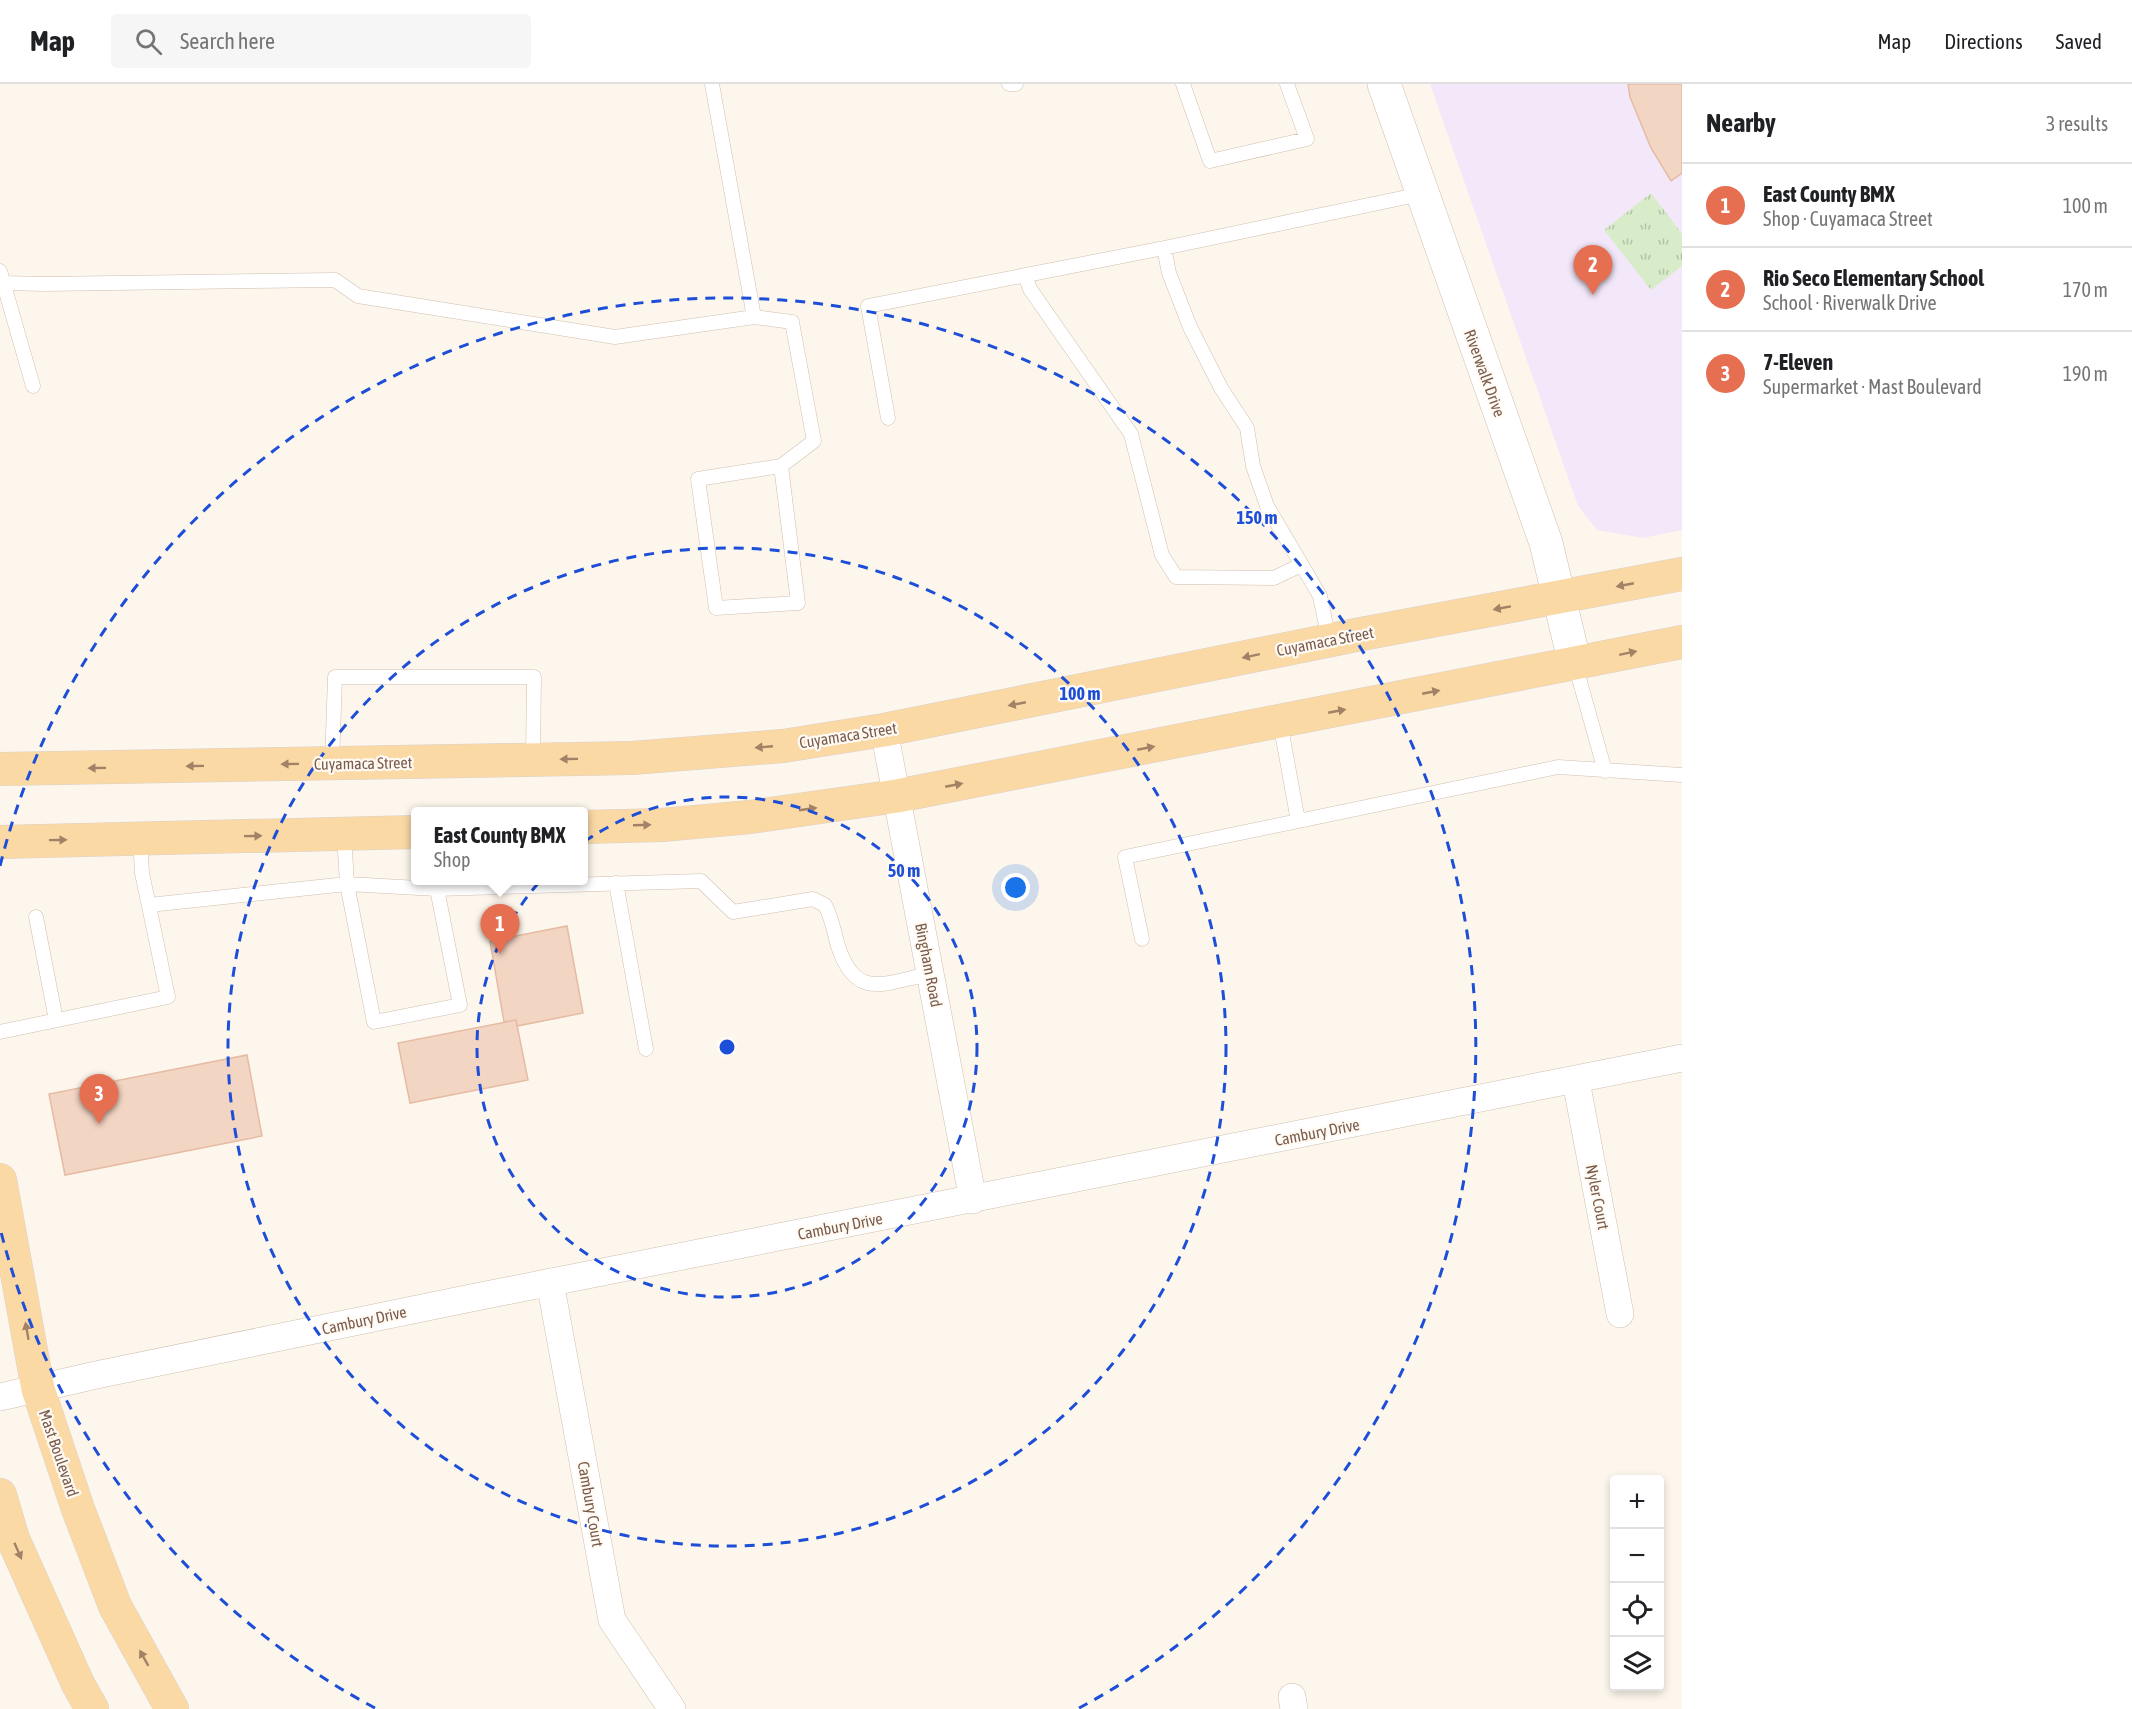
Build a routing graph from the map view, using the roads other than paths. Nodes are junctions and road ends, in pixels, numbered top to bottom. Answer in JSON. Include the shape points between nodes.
{"nodes":[{"id":1,"x":712,"y":84,"type":"edge"},
{"id":2,"x":1009,"y":84,"type":"edge"},
{"id":3,"x":1016,"y":84,"type":"edge"},
{"id":4,"x":1183,"y":84,"type":"edge"},
{"id":5,"x":1287,"y":84,"type":"edge"},
{"id":6,"x":1383,"y":84,"type":"edge"},
{"id":7,"x":1421,"y":194,"type":"junction"},
{"id":8,"x":1164,"y":248,"type":"junction"},
{"id":9,"x":1025,"y":275,"type":"junction"},
{"id":10,"x":2,"y":277,"type":"edge"},
{"id":11,"x":754,"y":317,"type":"junction"},
{"id":12,"x":33,"y":386,"type":"dead end"},
{"id":13,"x":888,"y":418,"type":"dead end"},
{"id":14,"x":781,"y":466,"type":"junction"},
{"id":15,"x":1301,"y":565,"type":"junction"},
{"id":16,"x":1682,"y":574,"type":"edge"},
{"id":17,"x":1560,"y":598,"type":"junction"},
{"id":18,"x":1329,"y":640,"type":"junction"},
{"id":19,"x":1682,"y":642,"type":"edge"},
{"id":20,"x":1575,"y":664,"type":"junction"},
{"id":21,"x":1280,"y":722,"type":"junction"},
{"id":22,"x":884,"y":730,"type":"junction"},
{"id":23,"x":533,"y":760,"type":"junction"},
{"id":24,"x":332,"y":764,"type":"junction"},
{"id":25,"x":0,"y":769,"type":"edge"},
{"id":26,"x":1605,"y":771,"type":"junction"},
{"id":27,"x":1682,"y":775,"type":"edge"},
{"id":28,"x":897,"y":796,"type":"junction"},
{"id":29,"x":1298,"y":821,"type":"junction"},
{"id":30,"x":588,"y":827,"type":"edge"},
{"id":31,"x":411,"y":832,"type":"edge"},
{"id":32,"x":344,"y":834,"type":"junction"},
{"id":33,"x":140,"y":838,"type":"junction"},
{"id":34,"x":0,"y":842,"type":"edge"},
{"id":35,"x":616,"y":883,"type":"junction"},
{"id":36,"x":346,"y":884,"type":"junction"},
{"id":37,"x":588,"y":884,"type":"edge"},
{"id":38,"x":556,"y":885,"type":"edge"},
{"id":39,"x":437,"y":889,"type":"junction"},
{"id":40,"x":149,"y":905,"type":"junction"},
{"id":41,"x":36,"y":917,"type":"dead end"},
{"id":42,"x":1142,"y":939,"type":"dead end"},
{"id":43,"x":930,"y":974,"type":"junction"},
{"id":44,"x":56,"y":1020,"type":"junction"},
{"id":45,"x":0,"y":1032,"type":"edge"},
{"id":46,"x":646,"y":1049,"type":"dead end"},
{"id":47,"x":1682,"y":1058,"type":"edge"},
{"id":48,"x":1576,"y":1081,"type":"junction"},
{"id":49,"x":0,"y":1180,"type":"edge"},
{"id":50,"x":973,"y":1200,"type":"junction"},
{"id":51,"x":550,"y":1282,"type":"junction"},
{"id":52,"x":1620,"y":1314,"type":"dead end"},
{"id":53,"x":38,"y":1389,"type":"junction"},
{"id":54,"x":0,"y":1398,"type":"edge"},
{"id":55,"x":0,"y":1495,"type":"edge"},
{"id":56,"x":92,"y":1709,"type":"edge"},
{"id":57,"x":172,"y":1709,"type":"edge"},
{"id":58,"x":672,"y":1709,"type":"edge"}],
"edges":[{"from":1,"to":11,"type":"lane"},
{"from":2,"to":3,"type":"lane"},
{"from":4,"to":5,"type":"lane","via":[[1210,161],[1307,139]]},
{"from":6,"to":7,"type":"street","name":"Riverwalk Drive"},
{"from":7,"to":8,"type":"lane"},
{"from":7,"to":17,"type":"street","name":"Riverwalk Drive","via":[[1546,543]]},
{"from":8,"to":9,"type":"lane"},
{"from":8,"to":15,"type":"lane","via":[[1169,273],[1190,327],[1247,428],[1253,466],[1267,506]]},
{"from":9,"to":13,"type":"lane","via":[[868,306]]},
{"from":9,"to":15,"type":"lane","via":[[1030,288],[1131,434],[1162,555],[1176,577],[1274,578]]},
{"from":10,"to":11,"type":"lane","via":[[44,284],[335,280],[357,296],[615,337]]},
{"from":10,"to":12,"type":"lane"},
{"from":11,"to":14,"type":"lane","via":[[792,322],[814,441]]},
{"from":14,"to":14,"type":"lane","via":[[798,603],[716,608],[698,479]]},
{"from":15,"to":18,"type":"lane","via":[[1320,596]]},
{"from":16,"to":17,"type":"main road","name":"Cuyamaca Street","one_way":true},
{"from":17,"to":18,"type":"main road","name":"Cuyamaca Street","one_way":true},
{"from":17,"to":20,"type":"street","name":"Riverwalk Drive"},
{"from":18,"to":22,"type":"main road","name":"Cuyamaca Street","one_way":true},
{"from":20,"to":19,"type":"main road","one_way":true},
{"from":21,"to":20,"type":"main road","one_way":true},
{"from":20,"to":26,"type":"lane"},
{"from":28,"to":21,"type":"main road","one_way":true},
{"from":21,"to":29,"type":"lane"},
{"from":22,"to":23,"type":"main road","name":"Cuyamaca Street","one_way":true,"via":[[738,750]]},
{"from":22,"to":28,"type":"street","name":"Bingham Road"},
{"from":23,"to":24,"type":"main road","name":"Cuyamaca Street"},
{"from":23,"to":24,"type":"lane","via":[[534,677],[335,677]]},
{"from":24,"to":25,"type":"main road","name":"Cuyamaca Street","one_way":true},
{"from":26,"to":27,"type":"lane"},
{"from":26,"to":29,"type":"lane","via":[[1558,767]]},
{"from":30,"to":28,"type":"main road","one_way":true,"via":[[750,817]]},
{"from":28,"to":43,"type":"street","name":"Bingham Road"},
{"from":29,"to":42,"type":"lane","via":[[1125,857]]},
{"from":31,"to":32,"type":"main road"},
{"from":33,"to":32,"type":"main road","one_way":true},
{"from":32,"to":36,"type":"lane"},
{"from":34,"to":33,"type":"main road","one_way":true},
{"from":33,"to":40,"type":"lane"},
{"from":35,"to":37,"type":"lane"},
{"from":35,"to":43,"type":"lane","via":[[701,881],[733,912],[813,898],[825,905],[844,960],[860,981],[874,984]]},
{"from":35,"to":46,"type":"lane"},
{"from":36,"to":39,"type":"lane"},
{"from":36,"to":39,"type":"lane","via":[[374,1022],[460,1005]]},
{"from":36,"to":40,"type":"lane"},
{"from":38,"to":39,"type":"lane"},
{"from":40,"to":44,"type":"lane","via":[[168,997]]},
{"from":41,"to":44,"type":"lane"},
{"from":43,"to":50,"type":"street","name":"Bingham Road"},
{"from":44,"to":45,"type":"lane"},
{"from":47,"to":48,"type":"street","name":"Cambury Drive"},
{"from":48,"to":50,"type":"street","name":"Cambury Drive"},
{"from":48,"to":52,"type":"street","name":"Nyler Court"},
{"from":53,"to":49,"type":"main road","name":"Mast Boulevard","one_way":true},
{"from":50,"to":51,"type":"street","name":"Cambury Drive"},
{"from":51,"to":53,"type":"street","name":"Cambury Drive"},
{"from":51,"to":58,"type":"street","name":"Cambury Court","via":[[612,1620]]},
{"from":53,"to":54,"type":"street","name":"Cambury Drive"},
{"from":57,"to":53,"type":"main road","name":"Mast Boulevard","one_way":true,"via":[[115,1606]]},
{"from":55,"to":56,"type":"main road","one_way":true,"via":[[12,1539]]}]}
